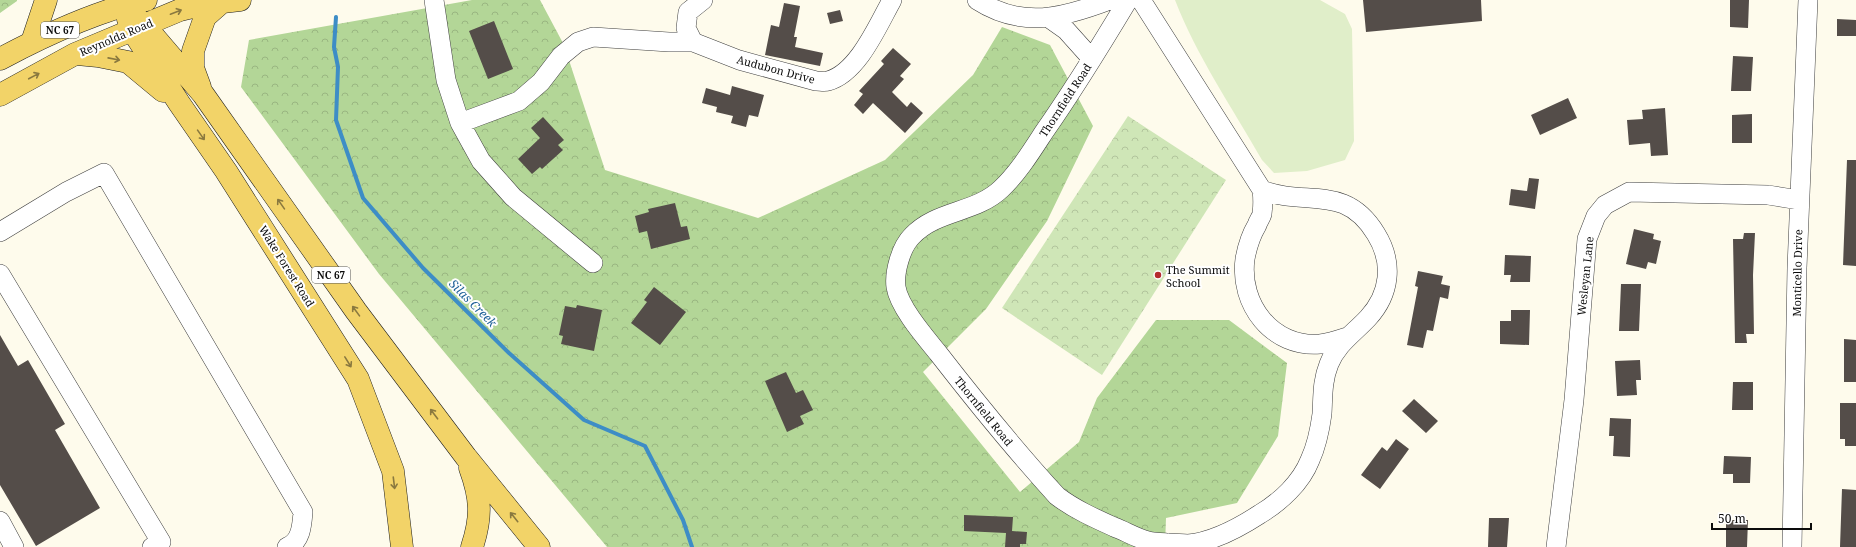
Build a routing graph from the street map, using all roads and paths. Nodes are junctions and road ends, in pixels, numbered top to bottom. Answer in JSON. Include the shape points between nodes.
{"nodes":[{"id":1,"x":46,"y":0,"type":"edge"},
{"id":2,"x":146,"y":0,"type":"edge"},
{"id":3,"x":434,"y":0,"type":"edge"},
{"id":4,"x":703,"y":0,"type":"edge"},
{"id":5,"x":892,"y":0,"type":"edge"},
{"id":6,"x":977,"y":0,"type":"edge"},
{"id":7,"x":1110,"y":0,"type":"edge"},
{"id":8,"x":1128,"y":0,"type":"edge"},
{"id":9,"x":1141,"y":0,"type":"edge"},
{"id":10,"x":1808,"y":0,"type":"edge"},
{"id":11,"x":231,"y":1,"type":"edge"},
{"id":12,"x":119,"y":3,"type":"edge"},
{"id":13,"x":1049,"y":18,"type":"junction"},
{"id":14,"x":138,"y":28,"type":"junction"},
{"id":15,"x":32,"y":42,"type":"junction"},
{"id":16,"x":693,"y":42,"type":"junction"},
{"id":17,"x":75,"y":54,"type":"junction"},
{"id":18,"x":0,"y":59,"type":"edge"},
{"id":19,"x":1092,"y":59,"type":"junction"},
{"id":20,"x":203,"y":94,"type":"junction"},
{"id":21,"x":0,"y":95,"type":"edge"},
{"id":22,"x":179,"y":103,"type":"junction"},
{"id":23,"x":460,"y":123,"type":"junction"},
{"id":24,"x":1262,"y":190,"type":"junction"},
{"id":25,"x":1799,"y":200,"type":"junction"},
{"id":26,"x":0,"y":232,"type":"edge"},
{"id":27,"x":593,"y":263,"type":"dead end"},
{"id":28,"x":0,"y":274,"type":"edge"},
{"id":29,"x":1347,"y":337,"type":"junction"},
{"id":30,"x":466,"y":456,"type":"junction"},
{"id":31,"x":0,"y":521,"type":"edge"},
{"id":32,"x":159,"y":545,"type":"edge"},
{"id":33,"x":1189,"y":546,"type":"edge"},
{"id":34,"x":14,"y":547,"type":"edge"},
{"id":35,"x":287,"y":547,"type":"edge"},
{"id":36,"x":402,"y":547,"type":"edge"},
{"id":37,"x":472,"y":547,"type":"edge"},
{"id":38,"x":539,"y":547,"type":"edge"},
{"id":39,"x":1556,"y":547,"type":"edge"},
{"id":40,"x":1792,"y":547,"type":"edge"}],
"edges":[{"from":1,"to":15,"type":"main road"},
{"from":2,"to":12,"type":"main road","name":"Reynolda Road"},
{"from":3,"to":23,"type":"street","via":[[446,80]]},
{"from":4,"to":16,"type":"street","via":[[688,12],[686,28]]},
{"from":5,"to":16,"type":"street","name":"Audubon Drive","via":[[861,54],[842,75],[827,82],[739,60]]},
{"from":6,"to":13,"type":"street","via":[[1011,15]]},
{"from":7,"to":13,"type":"street","via":[[1071,14]]},
{"from":8,"to":19,"type":"street","name":"Thornfield Road"},
{"from":9,"to":24,"type":"street"},
{"from":10,"to":25,"type":"street","name":"Monticello Drive"},
{"from":14,"to":11,"type":"main road","name":"Reynolda Road","one_way":true,"via":[[180,10]]},
{"from":11,"to":20,"type":"main road","via":[[205,17],[193,51],[193,68]]},
{"from":12,"to":14,"type":"main road","name":"Wake Forest Road","number":"NC 67"},
{"from":12,"to":15,"type":"main road","name":"Reynolda Road","number":"NC 67"},
{"from":13,"to":19,"type":"street","via":[[1066,30]]},
{"from":14,"to":17,"type":"main road","name":"Reynolda Road"},
{"from":14,"to":20,"type":"main road","name":"Wake Forest Road","number":"NC 67"},
{"from":14,"to":22,"type":"main road","name":"Wake Forest Road","number":"NC 67"},
{"from":15,"to":18,"type":"main road","name":"Reynolda Road","number":"NC 67"},
{"from":16,"to":23,"type":"street","via":[[593,37],[578,42],[562,56],[541,82],[519,100]]},
{"from":21,"to":17,"type":"main road","name":"Reynolda Road","number":"NC 67","one_way":true},
{"from":17,"to":22,"type":"main road","number":"NC 67","one_way":true,"via":[[128,62]]},
{"from":19,"to":33,"type":"street","name":"Thornfield Road","via":[[1029,155],[1002,188],[983,202],[927,224],[913,235],[903,250],[897,271],[896,288],[920,330],[974,400],[1057,496],[1099,520],[1149,542]]},
{"from":30,"to":20,"type":"main road","name":"Wake Forest Road","number":"NC 67","one_way":true,"via":[[356,311]]},
{"from":22,"to":36,"type":"main road","name":"Wake Forest Road","number":"NC 67","one_way":true,"via":[[226,171],[358,379],[393,471]]},
{"from":23,"to":27,"type":"street","via":[[481,161],[514,197]]},
{"from":24,"to":29,"type":"street","name":"Thornfield Road","via":[[1261,216],[1245,258],[1244,274],[1250,301],[1257,314],[1272,331],[1302,343],[1320,344]]},
{"from":24,"to":29,"type":"street","name":"Thornfield Road","via":[[1287,196],[1328,199],[1344,204],[1364,218],[1376,234],[1388,261],[1385,290],[1369,317]]},
{"from":25,"to":39,"type":"street","name":"Wesleyan Lane","via":[[1768,195],[1629,192],[1605,205],[1596,216],[1587,239],[1574,400]]},
{"from":25,"to":40,"type":"street","name":"Monticello Drive"},
{"from":26,"to":35,"type":"street","via":[[66,192],[104,173],[303,512],[302,532],[291,546]]},
{"from":28,"to":32,"type":"street"},
{"from":29,"to":33,"type":"street","name":"Thornfield Road","via":[[1337,349],[1324,379],[1322,415],[1315,445],[1310,462],[1296,482],[1271,508],[1240,527]]},
{"from":30,"to":37,"type":"main road","name":"Wake Forest Road","via":[[478,490],[479,504]]},
{"from":38,"to":30,"type":"main road","name":"Wake Forest Road","number":"NC 67","one_way":true},
{"from":31,"to":34,"type":"street"}]}
